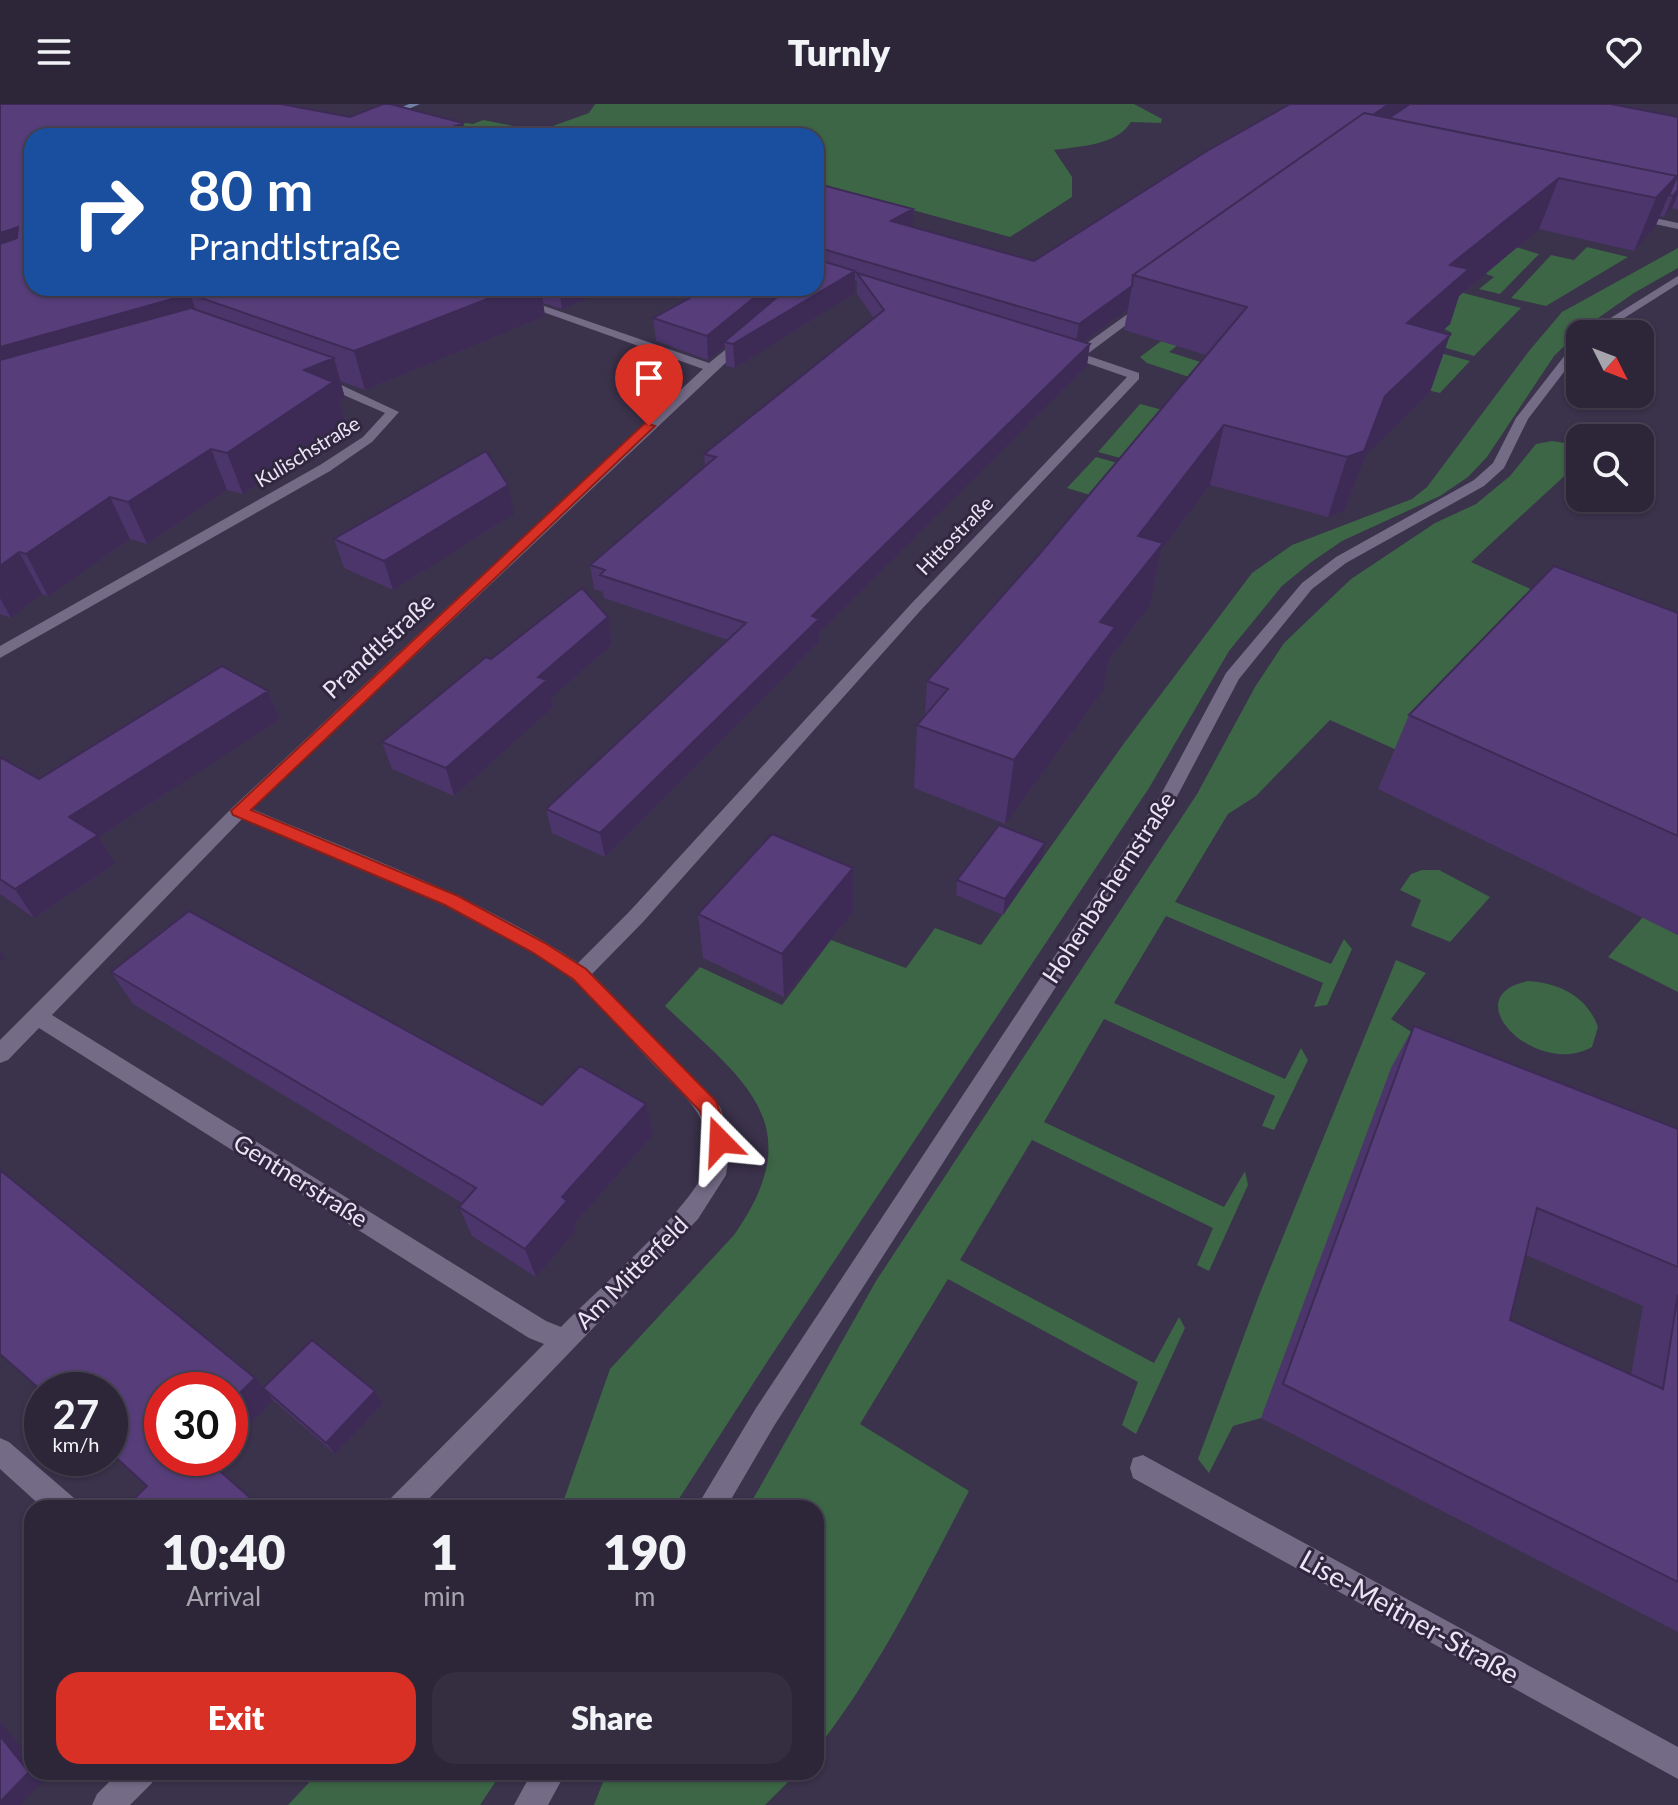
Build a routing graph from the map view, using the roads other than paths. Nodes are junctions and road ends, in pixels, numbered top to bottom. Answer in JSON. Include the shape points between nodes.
{"nodes":[{"id":1,"x":416,"y":104,"type":"edge"},
{"id":2,"x":358,"y":128,"type":"edge"},
{"id":3,"x":1618,"y":213,"type":"edge"},
{"id":4,"x":1678,"y":226,"type":"edge"},
{"id":5,"x":1678,"y":279,"type":"edge"},
{"id":6,"x":504,"y":296,"type":"edge"},
{"id":7,"x":1159,"y":297,"type":"edge"},
{"id":8,"x":1613,"y":320,"type":"edge"},
{"id":9,"x":758,"y":329,"type":"edge"},
{"id":10,"x":1049,"y":346,"type":"edge"},
{"id":11,"x":1078,"y":355,"type":"junction"},
{"id":12,"x":1566,"y":361,"type":"edge"},
{"id":13,"x":711,"y":368,"type":"junction"},
{"id":14,"x":312,"y":377,"type":"edge"},
{"id":15,"x":0,"y":653,"type":"edge"},
{"id":16,"x":239,"y":811,"type":"junction"},
{"id":17,"x":579,"y":974,"type":"junction"},
{"id":18,"x":39,"y":1017,"type":"junction"},
{"id":19,"x":0,"y":1054,"type":"edge"},
{"id":20,"x":564,"y":1340,"type":"junction"},
{"id":21,"x":0,"y":1451,"type":"edge"},
{"id":22,"x":1143,"y":1468,"type":"dead end"},
{"id":23,"x":55,"y":1500,"type":"edge"},
{"id":24,"x":409,"y":1500,"type":"edge"},
{"id":25,"x":715,"y":1500,"type":"edge"},
{"id":26,"x":1678,"y":1764,"type":"edge"},
{"id":27,"x":133,"y":1780,"type":"edge"},
{"id":28,"x":545,"y":1780,"type":"edge"},
{"id":29,"x":108,"y":1805,"type":"edge"},
{"id":30,"x":530,"y":1805,"type":"edge"}],
"edges":[{"from":1,"to":2,"type":"main road"},
{"from":3,"to":4,"type":"street"},
{"from":5,"to":8,"type":"street"},
{"from":6,"to":13,"type":"street"},
{"from":7,"to":11,"type":"street"},
{"from":9,"to":13,"type":"street","name":"Prandtlstraße"},
{"from":10,"to":11,"type":"street","name":"Hittostraße"},
{"from":11,"to":17,"type":"street","name":"Hittostraße","via":[[1135,376]]},
{"from":12,"to":25,"type":"street","name":"Hohenbachernstraße","via":[[1522,418],[1499,465],[1479,483],[1396,527],[1307,586],[1232,677],[1166,802]]},
{"from":13,"to":16,"type":"street","name":"Prandtlstraße"},
{"from":14,"to":15,"type":"street","name":"Kulischstraße","via":[[393,412],[388,423]]},
{"from":16,"to":17,"type":"street","name":"Am Mitterfeld","via":[[451,901]]},
{"from":16,"to":18,"type":"street","name":"Prandtlstraße"},
{"from":17,"to":20,"type":"street","name":"Am Mitterfeld","via":[[709,1107],[720,1141],[715,1175],[690,1212]]},
{"from":18,"to":19,"type":"street","name":"Prandtlstraße"},
{"from":18,"to":20,"type":"street","name":"Gentnerstraße","via":[[538,1330]]},
{"from":20,"to":24,"type":"street","name":"Am Mitterfeld"},
{"from":21,"to":23,"type":"street"},
{"from":22,"to":26,"type":"street","name":"Lise-Meitner-Straße"},
{"from":27,"to":29,"type":"street"},
{"from":28,"to":30,"type":"street"}]}
